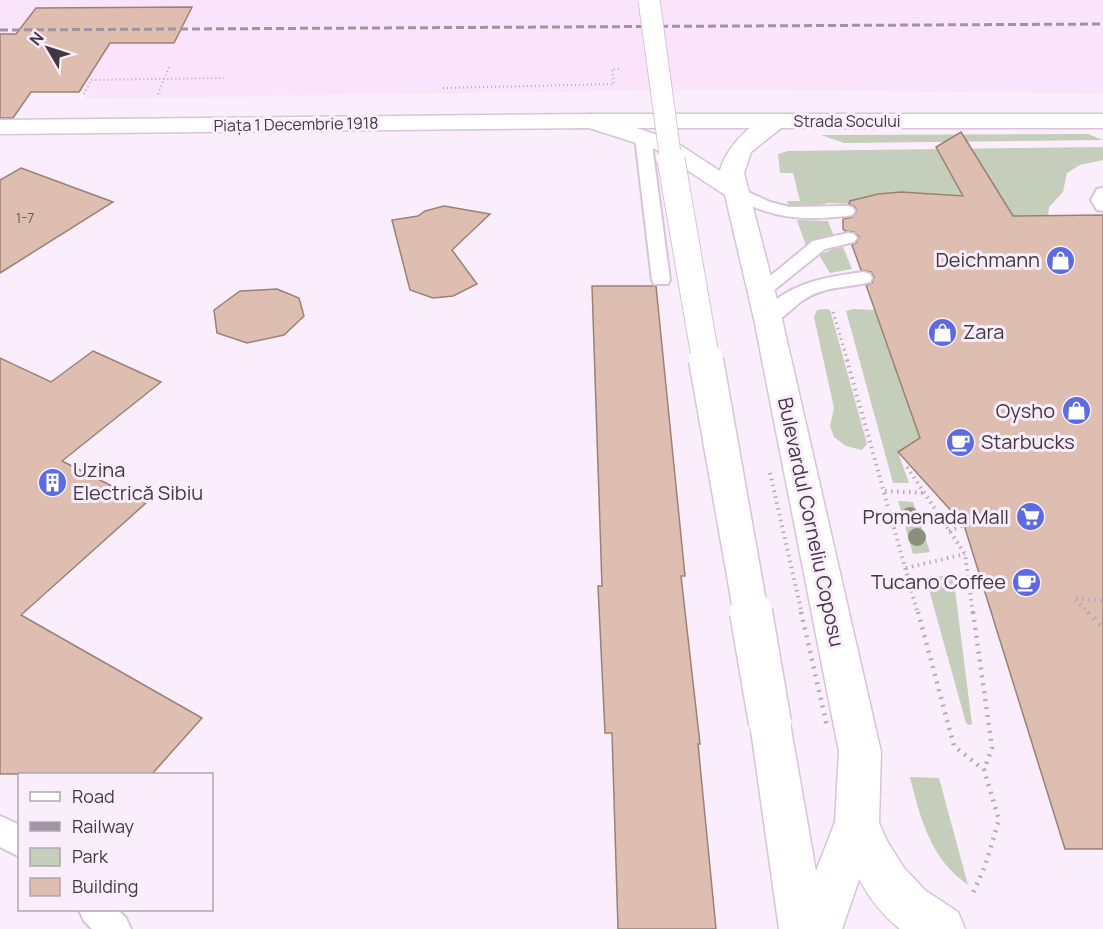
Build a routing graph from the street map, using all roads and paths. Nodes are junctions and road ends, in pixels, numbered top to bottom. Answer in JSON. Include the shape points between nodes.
{"nodes":[{"id":1,"x":649,"y":0,"type":"edge"},
{"id":2,"x":169,"y":67,"type":"dead end"},
{"id":3,"x":224,"y":78,"type":"dead end"},
{"id":4,"x":164,"y":79,"type":"junction"},
{"id":5,"x":157,"y":95,"type":"dead end"},
{"id":6,"x":81,"y":97,"type":"dead end"},
{"id":7,"x":591,"y":121,"type":"junction"},
{"id":8,"x":1103,"y":121,"type":"edge"},
{"id":9,"x":779,"y":122,"type":"junction"},
{"id":10,"x":0,"y":127,"type":"edge"},
{"id":11,"x":643,"y":137,"type":"junction"},
{"id":12,"x":735,"y":191,"type":"junction"},
{"id":13,"x":1103,"y":193,"type":"edge"},
{"id":14,"x":1103,"y":206,"type":"edge"},
{"id":15,"x":846,"y":211,"type":"dead end"},
{"id":16,"x":849,"y":238,"type":"dead end"},
{"id":17,"x":863,"y":278,"type":"dead end"},
{"id":18,"x":661,"y":280,"type":"dead end"},
{"id":19,"x":824,"y":282,"type":"junction"},
{"id":20,"x":765,"y":305,"type":"junction"},
{"id":21,"x":907,"y":467,"type":"dead end"},
{"id":22,"x":885,"y":491,"type":"junction"},
{"id":23,"x":924,"y":493,"type":"junction"},
{"id":24,"x":963,"y":525,"type":"dead end"},
{"id":25,"x":949,"y":531,"type":"junction"},
{"id":26,"x":965,"y":554,"type":"junction"},
{"id":27,"x":906,"y":568,"type":"junction"},
{"id":28,"x":1103,"y":601,"type":"edge"},
{"id":29,"x":1103,"y":628,"type":"edge"},
{"id":30,"x":984,"y":770,"type":"junction"},
{"id":31,"x":857,"y":822,"type":"junction"},
{"id":32,"x":0,"y":830,"type":"edge"},
{"id":33,"x":18,"y":842,"type":"edge"},
{"id":34,"x":97,"y":911,"type":"edge"},
{"id":35,"x":956,"y":914,"type":"edge"},
{"id":36,"x":115,"y":929,"type":"edge"},
{"id":37,"x":803,"y":929,"type":"edge"},
{"id":38,"x":818,"y":929,"type":"edge"}],
"edges":[{"from":1,"to":37,"type":"street","bridge":true,"via":[[667,137]]},
{"from":2,"to":4,"type":"path"},
{"from":3,"to":4,"type":"path"},
{"from":4,"to":5,"type":"path"},
{"from":4,"to":6,"type":"path","via":[[91,80]]},
{"from":7,"to":9,"type":"street","name":"Strada Socului"},
{"from":7,"to":10,"type":"street","name":"Piața 1 Decembrie 1918"},
{"from":7,"to":11,"type":"street"},
{"from":8,"to":9,"type":"street","name":"Strada Socului"},
{"from":9,"to":12,"type":"street","name":"Bulevardul Corneliu Coposu","via":[[748,140],[737,152],[732,173]]},
{"from":11,"to":12,"type":"street","via":[[682,155]]},
{"from":11,"to":18,"type":"lane"},
{"from":12,"to":15,"type":"lane","via":[[762,207],[786,214]]},
{"from":12,"to":20,"type":"street","name":"Bulevardul Corneliu Coposu"},
{"from":13,"to":14,"type":"lane"},
{"from":16,"to":20,"type":"lane","via":[[819,245]]},
{"from":17,"to":19,"type":"lane"},
{"from":19,"to":20,"type":"lane"},
{"from":19,"to":22,"type":"path"},
{"from":20,"to":31,"type":"street","name":"Bulevardul Corneliu Coposu","via":[[860,752]]},
{"from":21,"to":23,"type":"path"},
{"from":22,"to":23,"type":"path"},
{"from":22,"to":27,"type":"path"},
{"from":23,"to":25,"type":"path"},
{"from":24,"to":25,"type":"path"},
{"from":25,"to":26,"type":"path"},
{"from":26,"to":27,"type":"path"},
{"from":26,"to":30,"type":"path","via":[[992,748]]},
{"from":27,"to":30,"type":"path","via":[[954,746]]},
{"from":28,"to":29,"type":"path","via":[[1074,598]]},
{"from":30,"to":35,"type":"path","via":[[999,820],[985,866]]},
{"from":31,"to":35,"type":"street","via":[[870,858],[896,897],[921,917]]},
{"from":31,"to":38,"type":"street","name":"Bulevardul Corneliu Coposu"},
{"from":32,"to":33,"type":"lane"},
{"from":34,"to":36,"type":"lane"}]}
